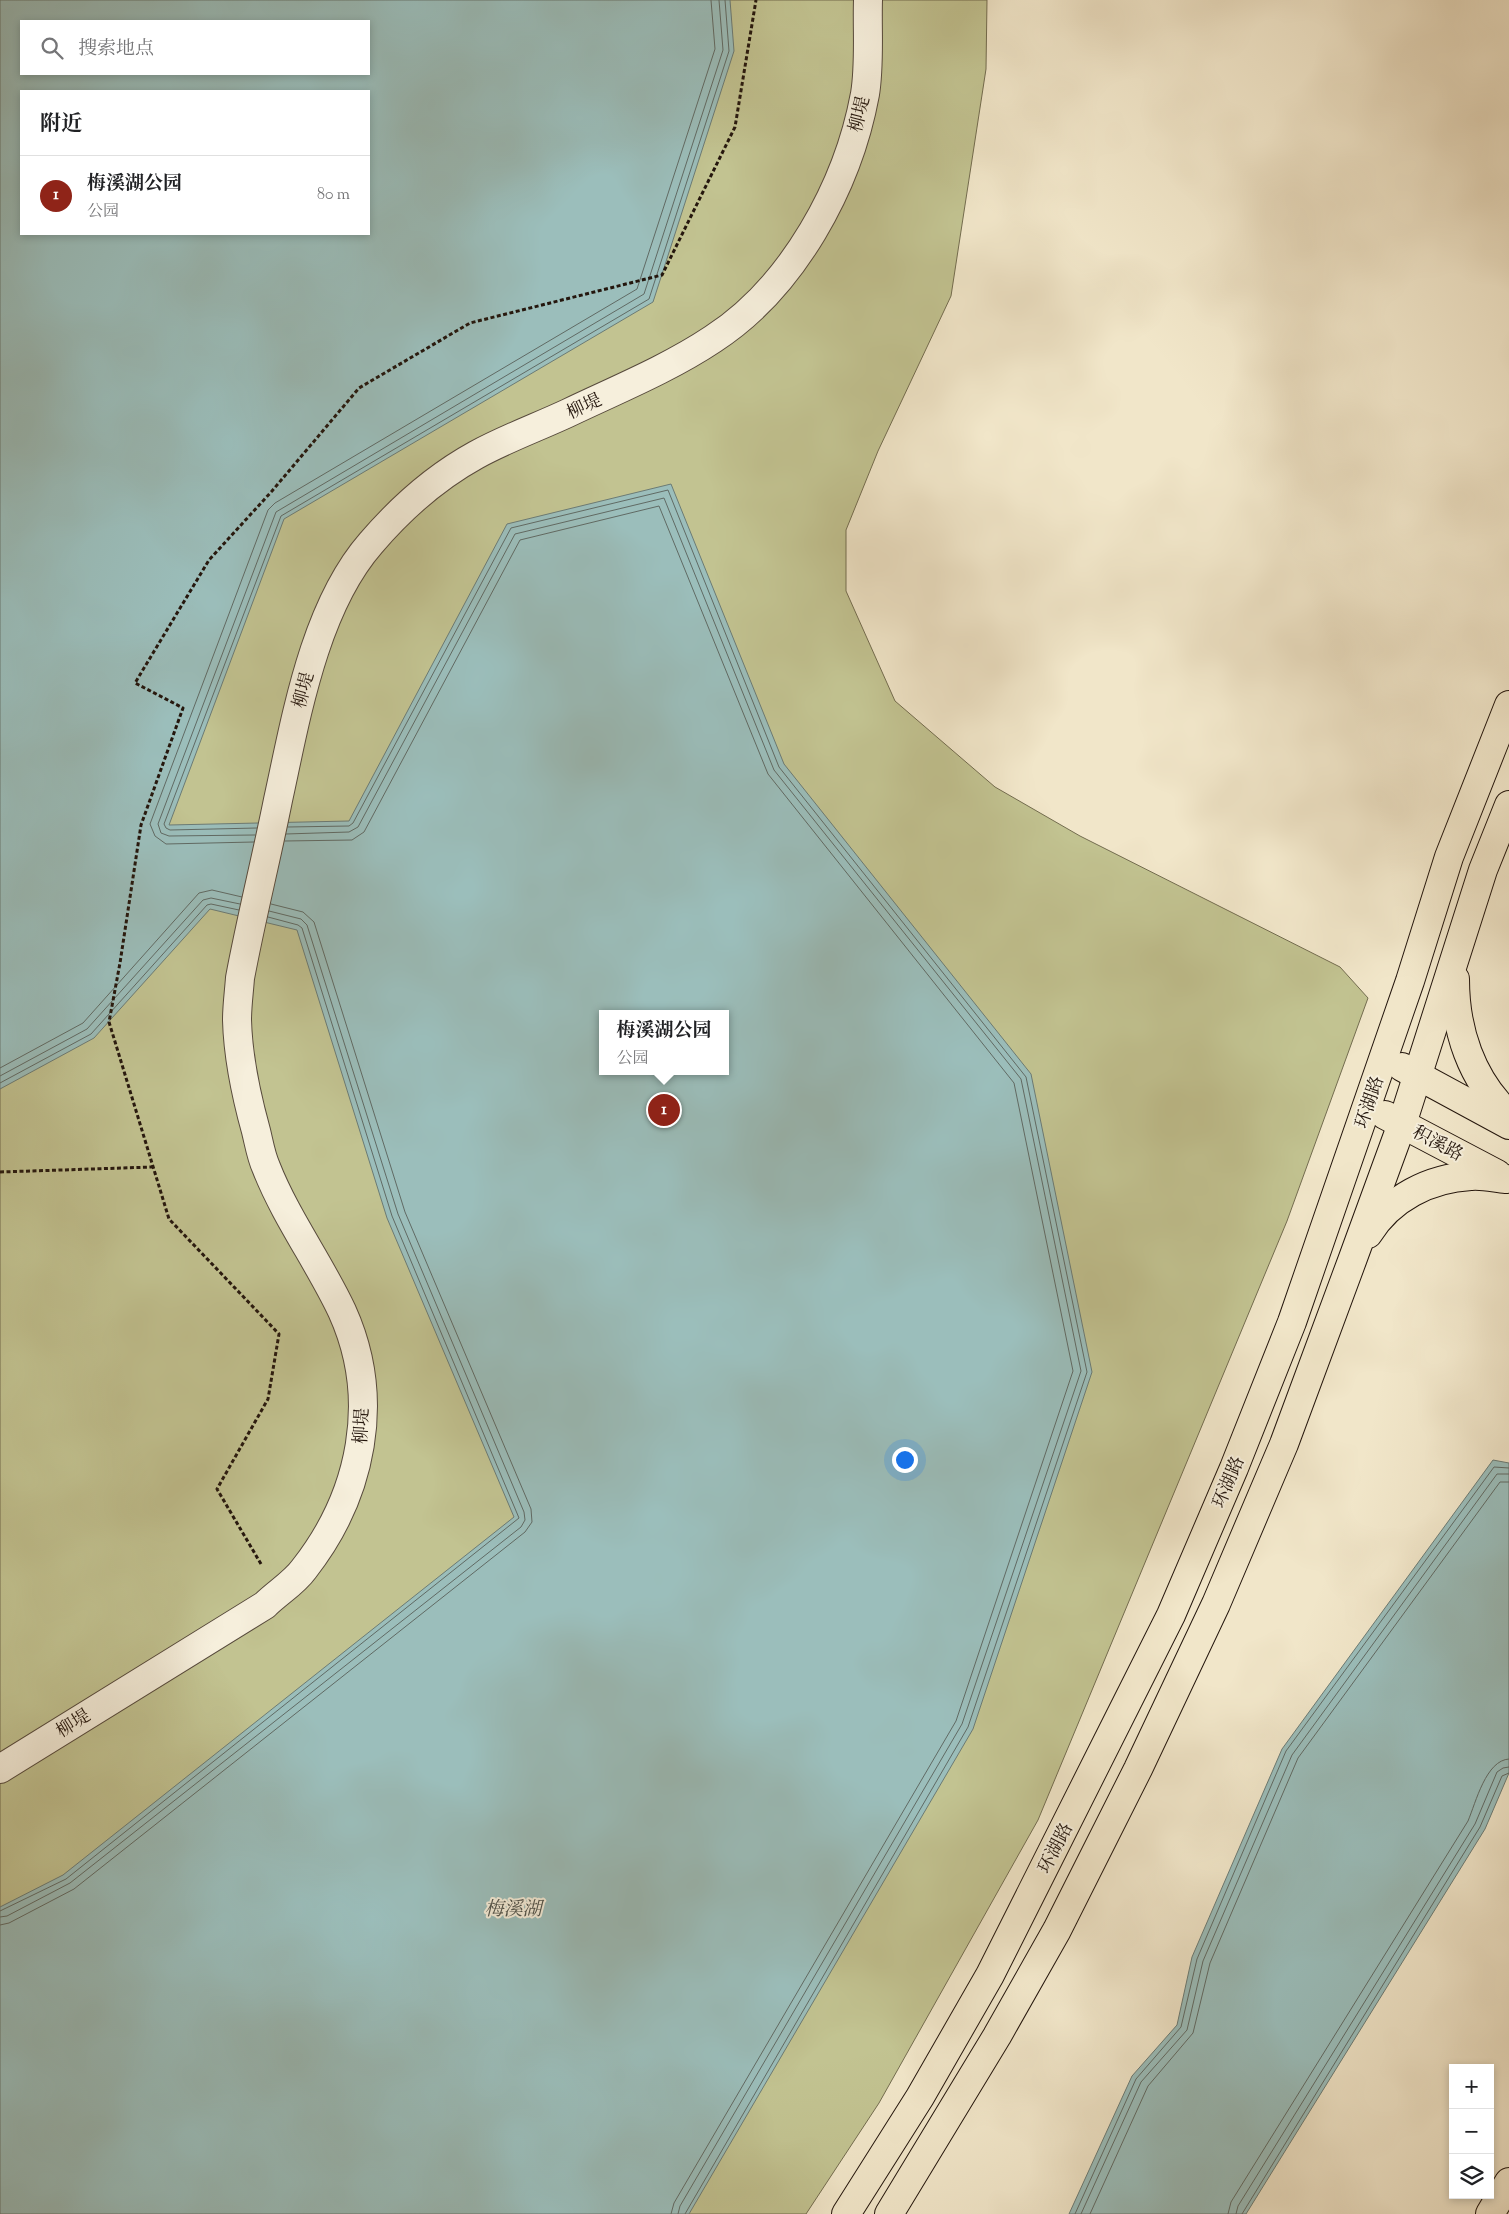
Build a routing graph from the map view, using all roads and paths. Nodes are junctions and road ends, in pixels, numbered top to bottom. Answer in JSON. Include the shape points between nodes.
{"nodes":[{"id":1,"x":756,"y":0,"type":"edge"},
{"id":2,"x":868,"y":0,"type":"edge"},
{"id":3,"x":1509,"y":705,"type":"edge"},
{"id":4,"x":1509,"y":805,"type":"edge"},
{"id":5,"x":1455,"y":961,"type":"junction"},
{"id":6,"x":1384,"y":1058,"type":"junction"},
{"id":7,"x":1418,"y":1075,"type":"junction"},
{"id":8,"x":1368,"y":1106,"type":"junction"},
{"id":9,"x":1509,"y":1115,"type":"edge"},
{"id":10,"x":1402,"y":1124,"type":"junction"},
{"id":11,"x":1509,"y":1124,"type":"edge"},
{"id":12,"x":153,"y":1167,"type":"junction"},
{"id":13,"x":0,"y":1172,"type":"edge"},
{"id":14,"x":1508,"y":1179,"type":"edge"},
{"id":15,"x":1353,"y":1258,"type":"junction"},
{"id":16,"x":278,"y":1593,"type":"junction"},
{"id":17,"x":0,"y":1769,"type":"edge"},
{"id":18,"x":1509,"y":2182,"type":"edge"},
{"id":19,"x":846,"y":2214,"type":"edge"},
{"id":20,"x":889,"y":2214,"type":"edge"},
{"id":21,"x":1490,"y":2214,"type":"edge"}],
"edges":[{"from":1,"to":12,"type":"path","via":[[735,127],[662,275],[470,324],[359,388],[209,560],[135,683],[183,708],[141,825],[109,1022]]},
{"from":2,"to":16,"type":"street","name":"柳堤","via":[[866,91],[856,132],[822,216],[794,261],[758,301],[714,338],[639,380],[476,455],[417,496],[369,545],[342,586],[317,642],[300,698],[249,931],[240,978],[237,1020],[246,1095],[265,1166],[298,1234],[342,1311],[355,1350],[363,1393],[362,1441],[354,1476],[334,1525],[303,1571]]},
{"from":3,"to":6,"type":"main road","name":"环湖路","via":[[1449,857]]},
{"from":4,"to":5,"type":"main road","name":"环湖路","via":[[1483,870]]},
{"from":5,"to":7,"type":"main road","name":"环湖路"},
{"from":5,"to":9,"type":"main road","via":[[1458,1026],[1467,1053],[1482,1083]]},
{"from":6,"to":7,"type":"main road"},
{"from":6,"to":8,"type":"main road","name":"环湖路"},
{"from":7,"to":10,"type":"main road","name":"环湖路"},
{"from":7,"to":11,"type":"main road"},
{"from":8,"to":10,"type":"main road","name":"积溪路"},
{"from":8,"to":19,"type":"main road","name":"环湖路","via":[[1292,1322],[1171,1614],[990,1975],[920,2097]]},
{"from":10,"to":14,"type":"main road","name":"积溪路"},
{"from":10,"to":15,"type":"main road","name":"环湖路"},
{"from":12,"to":13,"type":"path"},
{"from":12,"to":16,"type":"path","via":[[169,1219],[279,1334],[268,1399],[217,1489]]},
{"from":14,"to":15,"type":"main road","via":[[1472,1176],[1438,1180],[1408,1194],[1379,1216]]},
{"from":15,"to":20,"type":"main road","name":"环湖路","via":[[1284,1444],[1216,1604],[1138,1769],[1052,1938]]},
{"from":16,"to":17,"type":"street","name":"柳堤","via":[[265,1605]]},
{"from":18,"to":21,"type":"main road"}]}
